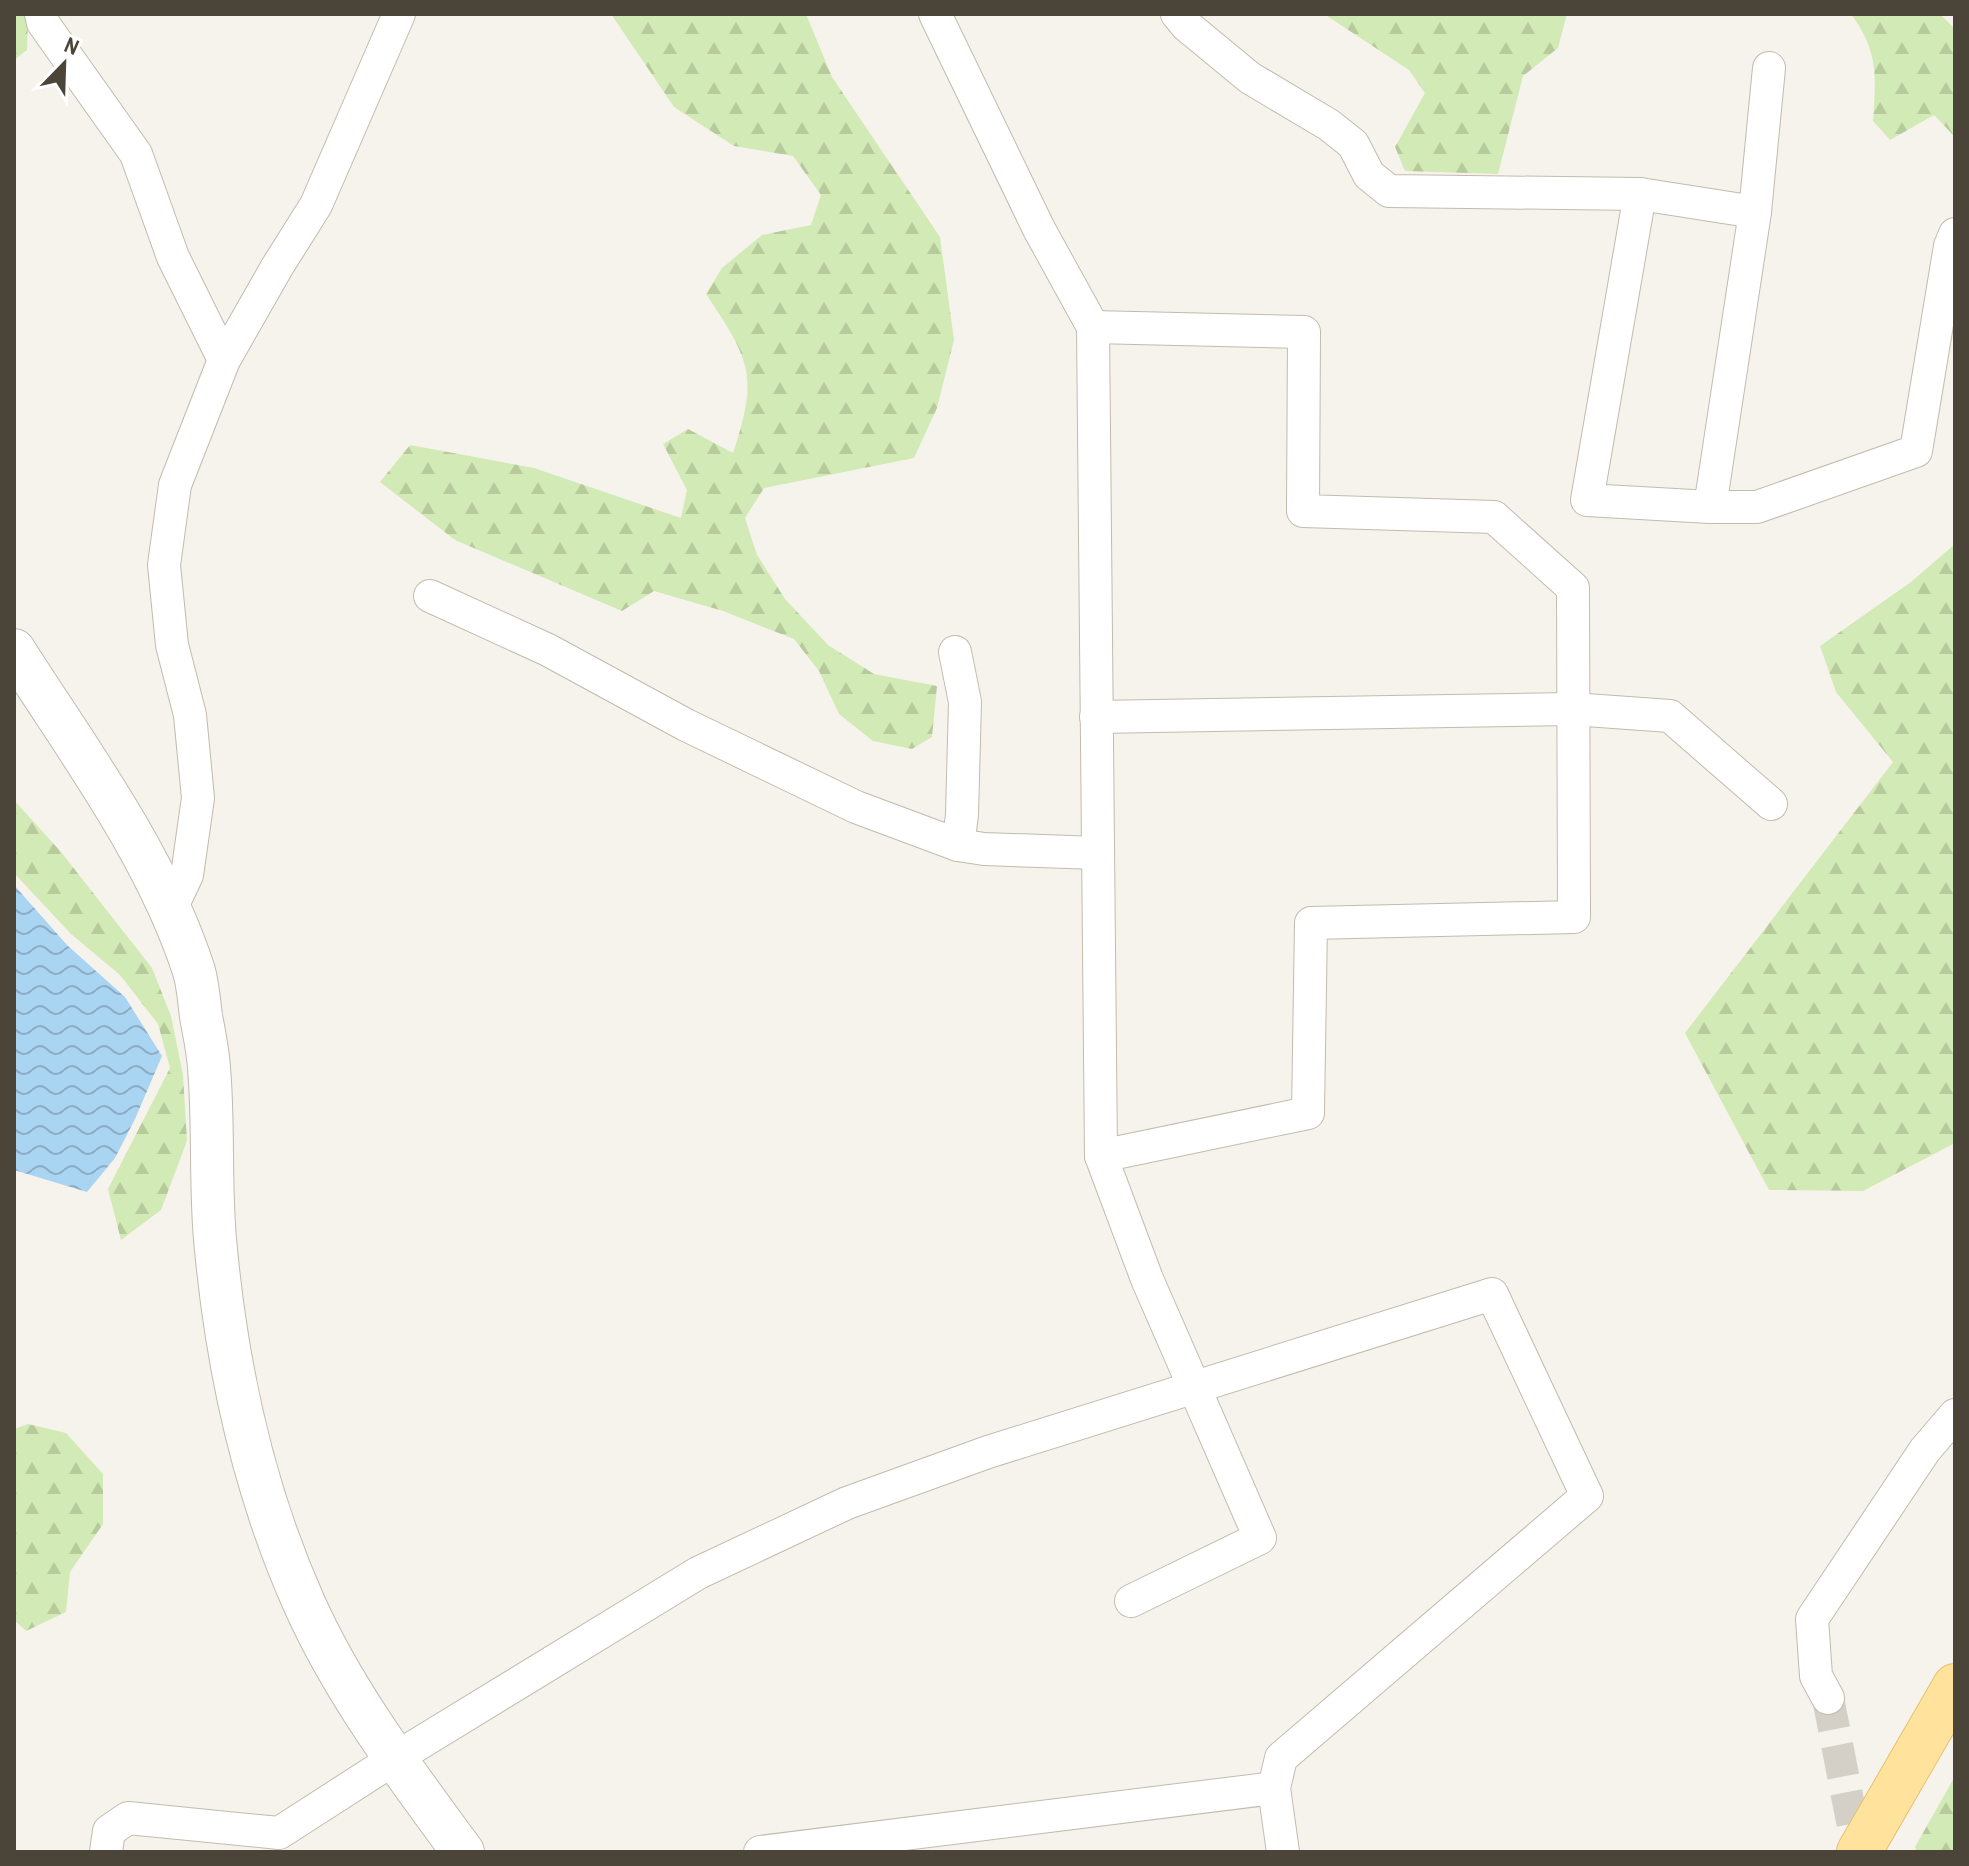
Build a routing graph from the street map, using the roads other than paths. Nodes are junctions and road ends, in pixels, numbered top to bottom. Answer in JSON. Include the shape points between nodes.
{"nodes":[{"id":1,"x":41,"y":14,"type":"edge"},
{"id":2,"x":399,"y":14,"type":"edge"},
{"id":3,"x":935,"y":14,"type":"edge"},
{"id":4,"x":1177,"y":14,"type":"edge"},
{"id":5,"x":1769,"y":68,"type":"dead end"},
{"id":6,"x":1640,"y":194,"type":"junction"},
{"id":7,"x":1755,"y":212,"type":"junction"},
{"id":8,"x":1955,"y":234,"type":"edge"},
{"id":9,"x":1093,"y":327,"type":"junction"},
{"id":10,"x":224,"y":360,"type":"junction"},
{"id":11,"x":1710,"y":507,"type":"junction"},
{"id":12,"x":430,"y":596,"type":"dead end"},
{"id":13,"x":14,"y":650,"type":"edge"},
{"id":14,"x":955,"y":652,"type":"dead end"},
{"id":15,"x":1572,"y":709,"type":"junction"},
{"id":16,"x":1096,"y":717,"type":"junction"},
{"id":17,"x":1771,"y":804,"type":"dead end"},
{"id":18,"x":958,"y":845,"type":"junction"},
{"id":19,"x":1098,"y":853,"type":"junction"},
{"id":20,"x":170,"y":911,"type":"junction"},
{"id":21,"x":1101,"y":1156,"type":"junction"},
{"id":22,"x":1194,"y":1387,"type":"junction"},
{"id":23,"x":1955,"y":1415,"type":"edge"},
{"id":24,"x":1131,"y":1601,"type":"dead end"},
{"id":25,"x":1955,"y":1686,"type":"edge"},
{"id":26,"x":1828,"y":1698,"type":"tunnel mouth"},
{"id":27,"x":394,"y":1759,"type":"junction"},
{"id":28,"x":1274,"y":1788,"type":"junction"},
{"id":29,"x":106,"y":1852,"type":"edge"},
{"id":30,"x":463,"y":1852,"type":"edge"},
{"id":31,"x":760,"y":1852,"type":"edge"},
{"id":32,"x":1283,"y":1852,"type":"edge"},
{"id":33,"x":1859,"y":1852,"type":"edge"}],
"edges":[{"from":1,"to":10,"type":"street","via":[[136,154],[173,257]]},
{"from":2,"to":10,"type":"street","via":[[316,205]]},
{"from":3,"to":9,"type":"street","via":[[1039,229]]},
{"from":4,"to":6,"type":"street","via":[[1250,78],[1353,144],[1369,175],[1389,191]]},
{"from":5,"to":7,"type":"street"},
{"from":6,"to":7,"type":"street"},
{"from":6,"to":11,"type":"street","via":[[1587,500]]},
{"from":7,"to":11,"type":"street"},
{"from":8,"to":11,"type":"street","via":[[1916,451],[1757,507]]},
{"from":9,"to":15,"type":"street","via":[[1304,332],[1303,511],[1494,517],[1573,588]]},
{"from":9,"to":16,"type":"street"},
{"from":10,"to":20,"type":"street","via":[[175,485],[164,565],[172,645],[190,715],[198,798],[187,875]]},
{"from":12,"to":18,"type":"street","via":[[856,807]]},
{"from":13,"to":20,"type":"street","via":[[129,830]]},
{"from":14,"to":18,"type":"street","via":[[965,702]]},
{"from":15,"to":16,"type":"street"},
{"from":15,"to":17,"type":"street","via":[[1670,716]]},
{"from":15,"to":21,"type":"street","via":[[1574,917],[1311,923],[1308,1113]]},
{"from":16,"to":19,"type":"street"},
{"from":18,"to":19,"type":"street"},
{"from":19,"to":21,"type":"street"},
{"from":20,"to":27,"type":"street","via":[[195,973],[209,1067],[214,1238],[229,1357],[254,1459],[304,1603]]},
{"from":21,"to":22,"type":"street"},
{"from":22,"to":24,"type":"street","via":[[1260,1538]]},
{"from":22,"to":27,"type":"street","via":[[847,1503],[698,1573]]},
{"from":22,"to":28,"type":"street","via":[[1492,1294],[1587,1496],[1281,1758]]},
{"from":23,"to":26,"type":"street","via":[[1925,1450],[1812,1619],[1816,1676]]},
{"from":25,"to":33,"type":"main road"},
{"from":27,"to":29,"type":"street","via":[[279,1833],[128,1818],[109,1831]]},
{"from":27,"to":30,"type":"street"},
{"from":28,"to":31,"type":"street"},
{"from":28,"to":32,"type":"street"}]}
